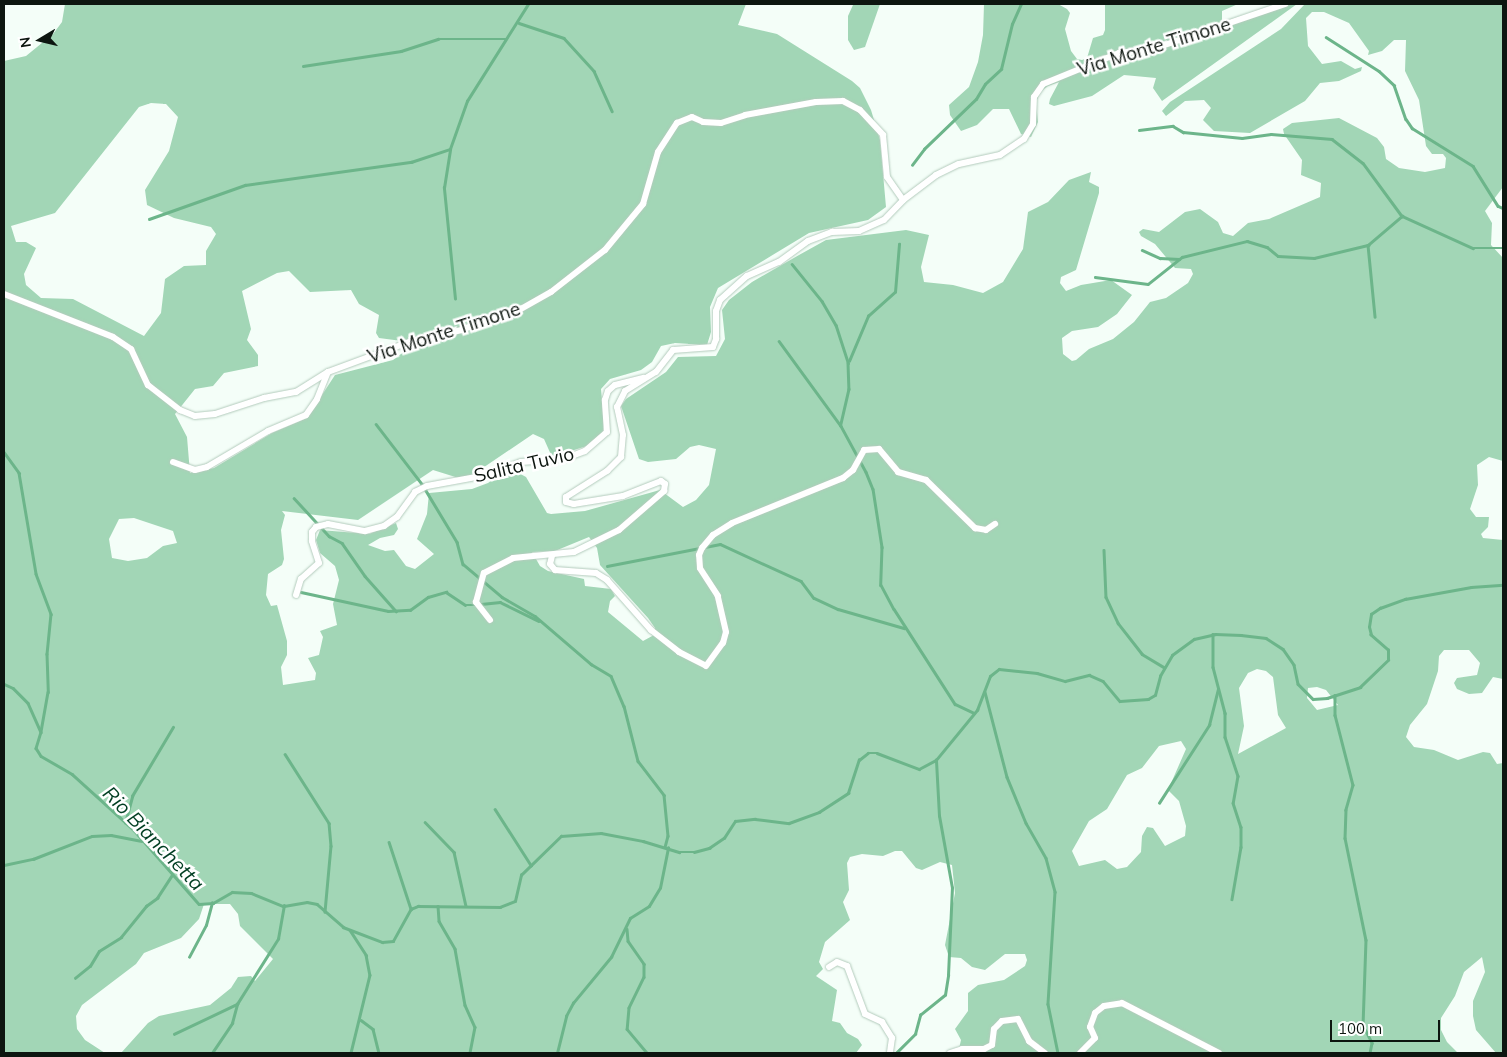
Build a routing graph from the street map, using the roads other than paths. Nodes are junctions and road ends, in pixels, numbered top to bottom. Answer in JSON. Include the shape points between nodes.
{"nodes":[{"id":1,"x":1285,"y":4,"type":"edge"},
{"id":2,"x":903,"y":200,"type":"junction"},
{"id":3,"x":4,"y":294,"type":"edge"},
{"id":4,"x":328,"y":372,"type":"junction"},
{"id":5,"x":647,"y":378,"type":"junction"},
{"id":6,"x":173,"y":462,"type":"dead end"},
{"id":7,"x":995,"y":524,"type":"dead end"},
{"id":8,"x":552,"y":556,"type":"junction"},
{"id":9,"x":296,"y":595,"type":"dead end"},
{"id":10,"x":490,"y":620,"type":"dead end"},
{"id":11,"x":829,"y":968,"type":"dead end"},
{"id":12,"x":890,"y":1053,"type":"edge"},
{"id":13,"x":950,"y":1053,"type":"edge"},
{"id":14,"x":1044,"y":1053,"type":"edge"},
{"id":15,"x":1080,"y":1053,"type":"edge"},
{"id":16,"x":1219,"y":1053,"type":"edge"}],
"edges":[{"from":1,"to":2,"type":"street","name":"Via Monte Timone","via":[[1150,50],[1119,53],[1043,84],[1034,97],[1033,124],[1024,139],[1000,155],[959,164],[936,175]]},
{"from":2,"to":4,"type":"street","name":"Via Monte Timone","via":[[887,177],[883,135],[860,110],[843,101],[816,102],[721,123],[703,122],[692,117],[677,124],[658,152],[643,204],[606,250],[552,292],[505,318],[489,318],[462,330],[412,341]]},
{"from":2,"to":5,"type":"street","via":[[884,220],[858,231],[832,232],[808,240],[779,262],[747,276],[720,300],[713,347],[673,350],[660,369]]},
{"from":3,"to":4,"type":"street","name":"Via Monte Timone","via":[[90,326],[128,346],[148,385],[180,410],[195,416],[215,414],[264,398],[296,392]]},
{"from":4,"to":6,"type":"street","via":[[306,415],[268,431],[206,467],[195,470]]},
{"from":5,"to":8,"type":"street","via":[[626,390],[618,400],[617,411],[623,434],[620,459],[566,500],[571,504],[623,496],[661,481],[666,484],[664,491],[618,530],[574,552]]},
{"from":5,"to":9,"type":"street","name":"Salita Tuvio","via":[[615,385],[608,391],[605,400],[608,432],[585,451],[564,459],[521,462],[487,475],[427,486],[415,492],[398,517],[384,526],[365,531],[328,524],[316,527],[312,541],[319,563],[301,579]]},
{"from":7,"to":8,"type":"street","via":[[986,530],[976,528],[926,480],[898,472],[879,449],[864,450],[853,470],[839,481],[732,523],[713,535],[702,548],[698,555],[700,568],[718,596],[726,632],[723,643],[706,666],[679,652],[651,630],[607,580],[596,573],[555,570],[550,564]]},
{"from":8,"to":10,"type":"street","via":[[513,558],[484,573],[476,602]]},
{"from":11,"to":12,"type":"street","via":[[837,962],[847,966],[864,1014],[882,1022],[892,1038]]},
{"from":13,"to":14,"type":"street","via":[[962,1049],[984,1049],[992,1045],[994,1029],[1002,1021],[1018,1020],[1030,1040]]},
{"from":15,"to":16,"type":"street","via":[[1095,1038],[1090,1027],[1095,1013],[1104,1006],[1122,1003]]}]}
